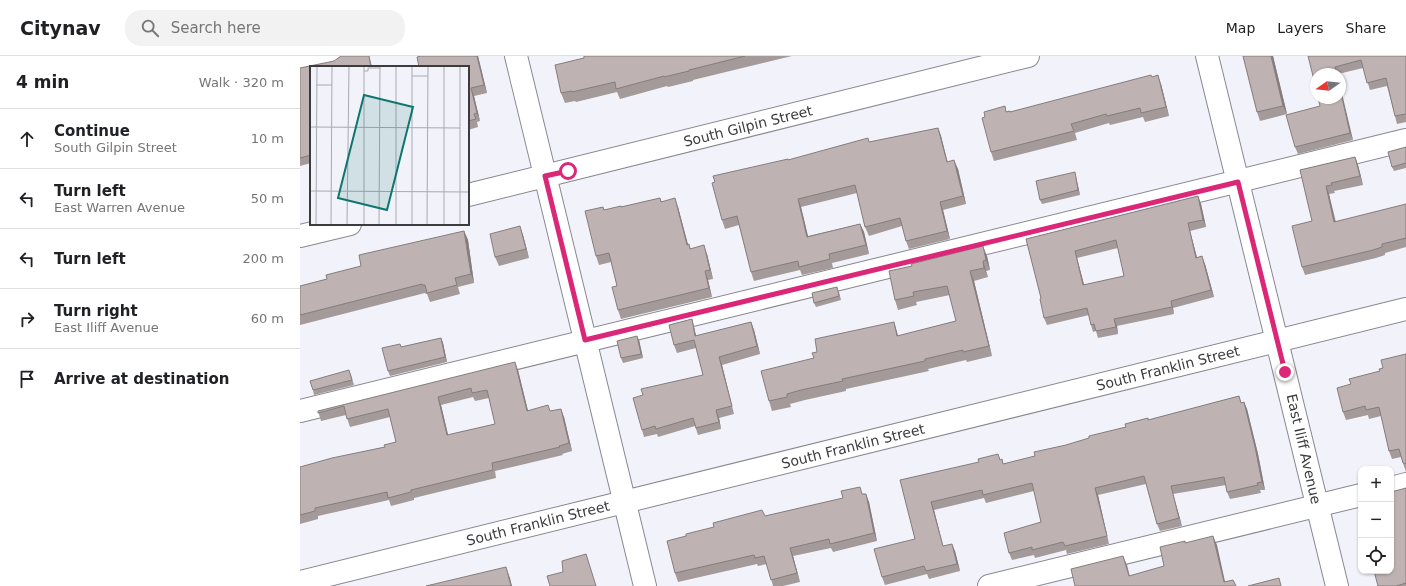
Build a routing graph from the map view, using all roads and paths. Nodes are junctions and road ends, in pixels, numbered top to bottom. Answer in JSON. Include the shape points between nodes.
{"nodes":[{"id":1,"x":334,"y":56,"type":"edge"},
{"id":2,"x":516,"y":56,"type":"edge"},
{"id":3,"x":1028,"y":56,"type":"edge"},
{"id":4,"x":1207,"y":56,"type":"edge"},
{"id":5,"x":300,"y":64,"type":"edge"},
{"id":6,"x":1406,"y":140,"type":"edge"},
{"id":7,"x":545,"y":176,"type":"junction"},
{"id":8,"x":1238,"y":182,"type":"junction"},
{"id":9,"x":469,"y":195,"type":"edge"},
{"id":10,"x":346,"y":225,"type":"edge"},
{"id":11,"x":300,"y":236,"type":"edge"},
{"id":12,"x":1406,"y":310,"type":"edge"},
{"id":13,"x":585,"y":340,"type":"junction"},
{"id":14,"x":1278,"y":341,"type":"junction"},
{"id":15,"x":300,"y":411,"type":"edge"},
{"id":16,"x":1406,"y":484,"type":"edge"},
{"id":17,"x":1394,"y":487,"type":"edge"},
{"id":18,"x":1358,"y":496,"type":"edge"},
{"id":19,"x":625,"y":502,"type":"junction"},
{"id":20,"x":1317,"y":506,"type":"junction"},
{"id":21,"x":300,"y":582,"type":"edge"},
{"id":22,"x":645,"y":586,"type":"edge"},
{"id":23,"x":990,"y":586,"type":"edge"},
{"id":24,"x":1337,"y":586,"type":"edge"}],
"edges":[{"from":1,"to":5,"type":"street"},
{"from":2,"to":7,"type":"street"},
{"from":3,"to":7,"type":"street","name":"South Gilpin Street"},
{"from":4,"to":8,"type":"street","name":"East Iliff Avenue"},
{"from":6,"to":8,"type":"street"},
{"from":7,"to":9,"type":"street","name":"South Gilpin Street"},
{"from":7,"to":13,"type":"street"},
{"from":8,"to":13,"type":"street"},
{"from":8,"to":14,"type":"street","name":"East Iliff Avenue"},
{"from":10,"to":11,"type":"street"},
{"from":12,"to":14,"type":"street","name":"South Franklin Street"},
{"from":13,"to":15,"type":"street"},
{"from":13,"to":19,"type":"street"},
{"from":14,"to":19,"type":"street","name":"South Franklin Street"},
{"from":14,"to":20,"type":"street","name":"East Iliff Avenue"},
{"from":16,"to":17,"type":"street"},
{"from":18,"to":20,"type":"street"},
{"from":19,"to":21,"type":"street","name":"South Franklin Street"},
{"from":19,"to":22,"type":"street"},
{"from":20,"to":23,"type":"street"},
{"from":20,"to":24,"type":"street","name":"East Iliff Avenue"}]}
